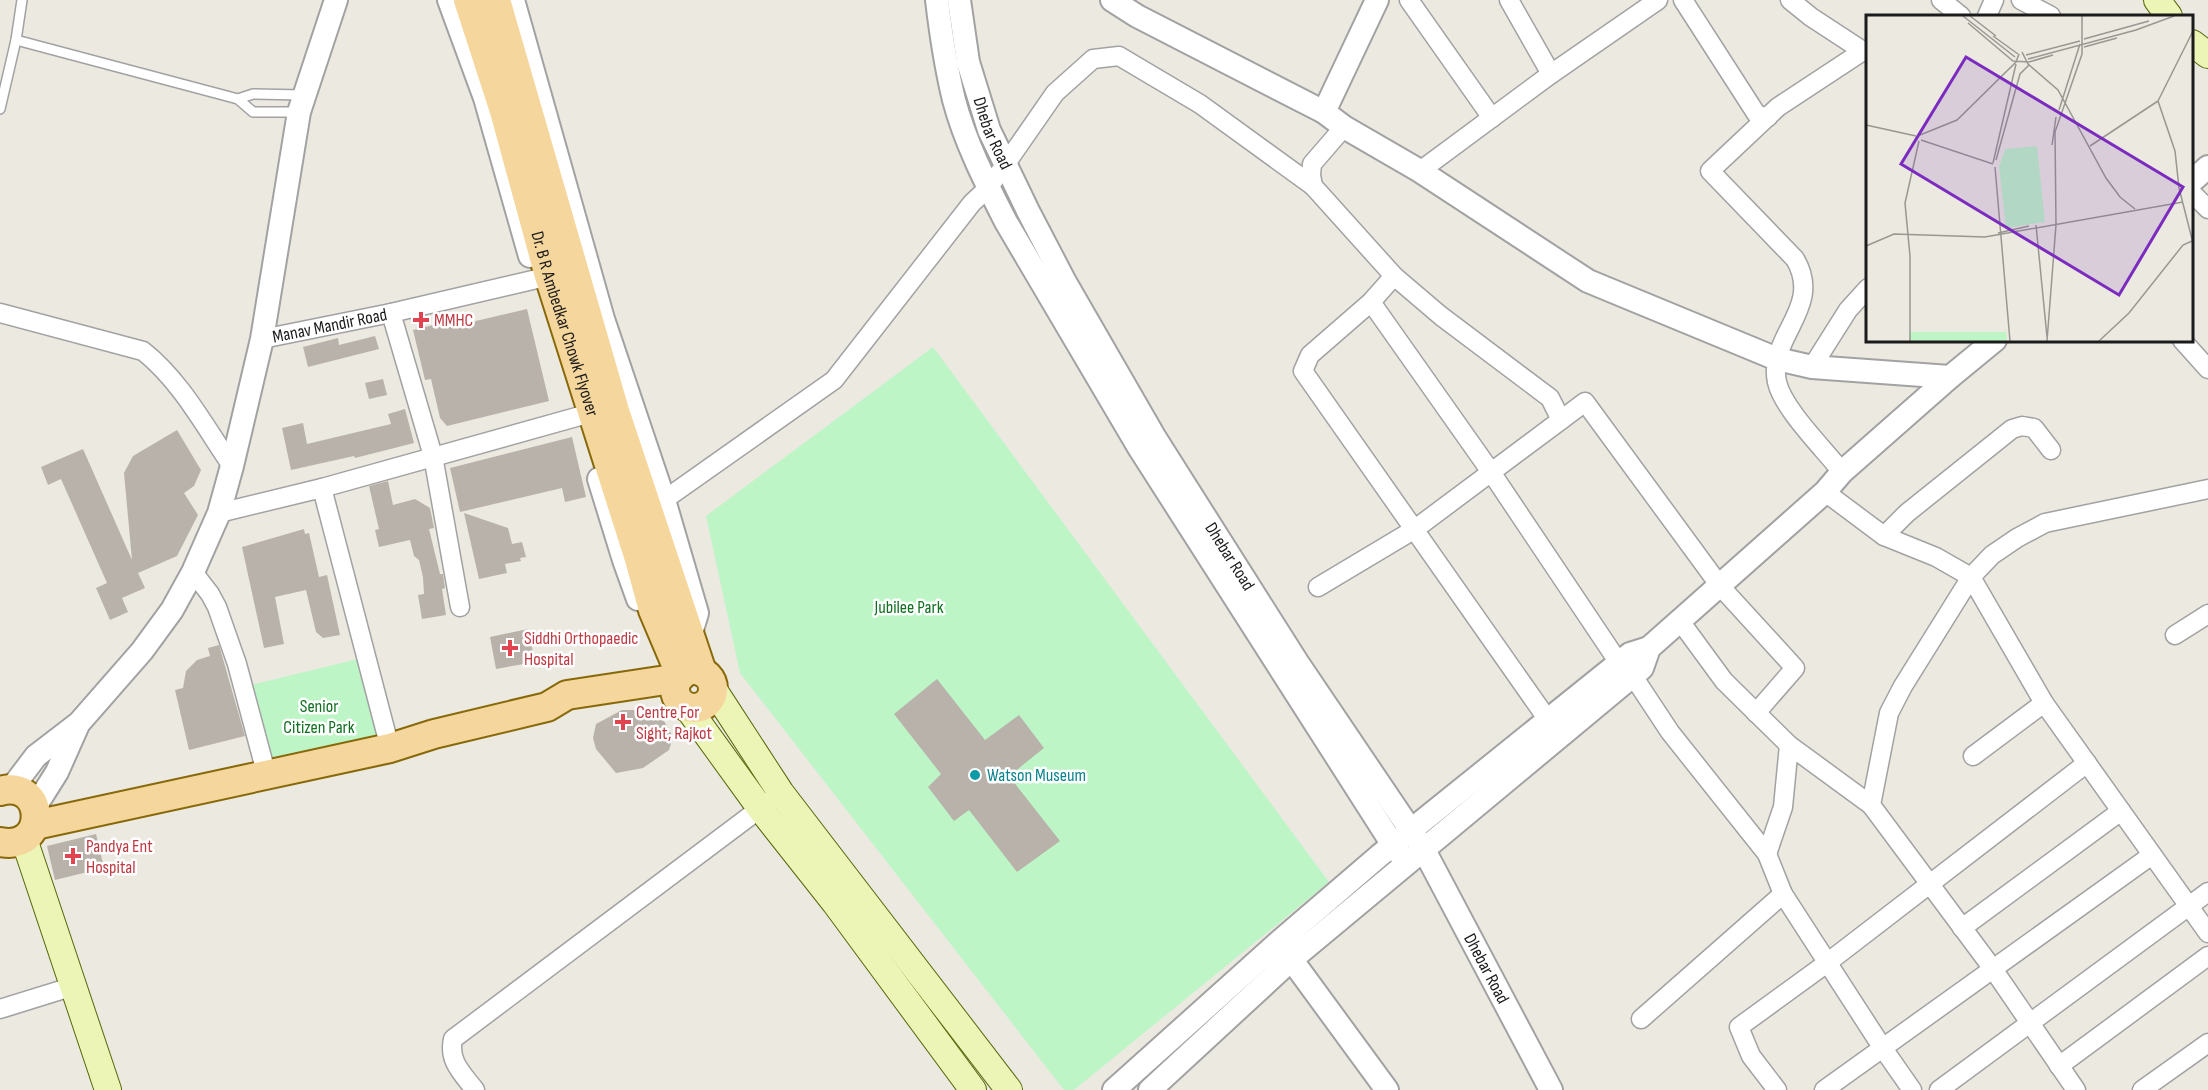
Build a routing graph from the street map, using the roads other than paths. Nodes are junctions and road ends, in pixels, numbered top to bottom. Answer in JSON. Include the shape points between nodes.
{"nodes":[{"id":1,"x":22,"y":0,"type":"edge"},
{"id":2,"x":336,"y":0,"type":"edge"},
{"id":3,"x":449,"y":0,"type":"edge"},
{"id":4,"x":468,"y":0,"type":"edge"},
{"id":5,"x":496,"y":0,"type":"edge"},
{"id":6,"x":513,"y":0,"type":"edge"},
{"id":7,"x":937,"y":0,"type":"edge"},
{"id":8,"x":958,"y":0,"type":"edge"},
{"id":9,"x":1112,"y":0,"type":"edge"},
{"id":10,"x":1377,"y":0,"type":"edge"},
{"id":11,"x":1409,"y":0,"type":"edge"},
{"id":12,"x":1509,"y":0,"type":"edge"},
{"id":13,"x":1658,"y":0,"type":"edge"},
{"id":14,"x":1683,"y":0,"type":"edge"},
{"id":15,"x":1790,"y":0,"type":"edge"},
{"id":16,"x":1941,"y":0,"type":"edge"},
{"id":17,"x":1994,"y":0,"type":"edge"},
{"id":18,"x":2021,"y":0,"type":"edge"},
{"id":19,"x":2157,"y":0,"type":"edge"},
{"id":20,"x":1959,"y":15,"type":"edge"},
{"id":21,"x":1987,"y":15,"type":"edge"},
{"id":22,"x":2049,"y":15,"type":"edge"},
{"id":23,"x":2168,"y":15,"type":"edge"},
{"id":24,"x":16,"y":40,"type":"junction"},
{"id":25,"x":2193,"y":44,"type":"edge"},
{"id":26,"x":1865,"y":51,"type":"edge"},
{"id":27,"x":2208,"y":55,"type":"edge"},
{"id":28,"x":4,"y":74,"type":"edge"},
{"id":29,"x":1551,"y":74,"type":"junction"},
{"id":30,"x":238,"y":99,"type":"junction"},
{"id":31,"x":302,"y":104,"type":"junction"},
{"id":32,"x":0,"y":109,"type":"edge"},
{"id":33,"x":1324,"y":112,"type":"junction"},
{"id":34,"x":1768,"y":117,"type":"junction"},
{"id":35,"x":1492,"y":118,"type":"junction"},
{"id":36,"x":1344,"y":128,"type":"junction"},
{"id":37,"x":1005,"y":165,"type":"junction"},
{"id":38,"x":2208,"y":167,"type":"edge"},
{"id":39,"x":1420,"y":171,"type":"junction"},
{"id":40,"x":2193,"y":180,"type":"edge"},
{"id":41,"x":1313,"y":186,"type":"junction"},
{"id":42,"x":988,"y":188,"type":"junction"},
{"id":43,"x":2193,"y":194,"type":"edge"},
{"id":44,"x":2208,"y":209,"type":"edge"},
{"id":45,"x":1394,"y":276,"type":"junction"},
{"id":46,"x":537,"y":279,"type":"junction"},
{"id":47,"x":1866,"y":290,"type":"edge"},
{"id":48,"x":1371,"y":302,"type":"junction"},
{"id":49,"x":0,"y":312,"type":"edge"},
{"id":50,"x":391,"y":313,"type":"junction"},
{"id":51,"x":262,"y":339,"type":"junction"},
{"id":52,"x":1993,"y":342,"type":"edge"},
{"id":53,"x":2184,"y":342,"type":"edge"},
{"id":54,"x":1777,"y":359,"type":"junction"},
{"id":55,"x":1812,"y":367,"type":"junction"},
{"id":56,"x":2208,"y":369,"type":"edge"},
{"id":57,"x":1950,"y":377,"type":"junction"},
{"id":58,"x":580,"y":416,"type":"junction"},
{"id":59,"x":1561,"y":420,"type":"junction"},
{"id":60,"x":2051,"y":450,"type":"dead end"},
{"id":61,"x":433,"y":456,"type":"junction"},
{"id":62,"x":232,"y":466,"type":"junction"},
{"id":63,"x":1842,"y":471,"type":"junction"},
{"id":64,"x":1491,"y":472,"type":"junction"},
{"id":65,"x":322,"y":488,"type":"junction"},
{"id":66,"x":2208,"y":489,"type":"edge"},
{"id":67,"x":1825,"y":492,"type":"junction"},
{"id":68,"x":664,"y":500,"type":"junction"},
{"id":69,"x":219,"y":513,"type":"junction"},
{"id":70,"x":1415,"y":529,"type":"junction"},
{"id":71,"x":1884,"y":536,"type":"junction"},
{"id":72,"x":193,"y":572,"type":"junction"},
{"id":73,"x":1971,"y":578,"type":"junction"},
{"id":74,"x":1720,"y":586,"type":"junction"},
{"id":75,"x":1318,"y":587,"type":"dead end"},
{"id":76,"x":665,"y":605,"type":"junction"},
{"id":77,"x":460,"y":607,"type":"dead end"},
{"id":78,"x":2208,"y":614,"type":"edge"},
{"id":79,"x":1680,"y":621,"type":"junction"},
{"id":80,"x":2175,"y":635,"type":"dead end"},
{"id":81,"x":679,"y":640,"type":"junction"},
{"id":82,"x":1626,"y":669,"type":"junction"},
{"id":83,"x":690,"y":687,"type":"junction"},
{"id":84,"x":2044,"y":704,"type":"junction"},
{"id":85,"x":1756,"y":713,"type":"junction"},
{"id":86,"x":1548,"y":720,"type":"junction"},
{"id":87,"x":79,"y":723,"type":"junction"},
{"id":88,"x":1789,"y":745,"type":"junction"},
{"id":89,"x":390,"y":748,"type":"junction"},
{"id":90,"x":1973,"y":756,"type":"dead end"},
{"id":91,"x":2087,"y":763,"type":"junction"},
{"id":92,"x":267,"y":776,"type":"junction"},
{"id":93,"x":5,"y":790,"type":"edge"},
{"id":94,"x":781,"y":793,"type":"junction"},
{"id":95,"x":1871,"y":805,"type":"junction"},
{"id":96,"x":760,"y":808,"type":"junction"},
{"id":97,"x":2121,"y":811,"type":"junction"},
{"id":98,"x":24,"y":828,"type":"edge"},
{"id":99,"x":1401,"y":838,"type":"junction"},
{"id":100,"x":1767,"y":855,"type":"junction"},
{"id":101,"x":2152,"y":855,"type":"junction"},
{"id":102,"x":1416,"y":857,"type":"junction"},
{"id":103,"x":1930,"y":885,"type":"junction"},
{"id":104,"x":2208,"y":892,"type":"edge"},
{"id":105,"x":1783,"y":894,"type":"junction"},
{"id":106,"x":2189,"y":906,"type":"junction"},
{"id":107,"x":1962,"y":928,"type":"junction"},
{"id":108,"x":2208,"y":933,"type":"edge"},
{"id":109,"x":1285,"y":950,"type":"junction"},
{"id":110,"x":2208,"y":956,"type":"edge"},
{"id":111,"x":1827,"y":963,"type":"junction"},
{"id":112,"x":1993,"y":969,"type":"junction"},
{"id":113,"x":74,"y":986,"type":"junction"},
{"id":114,"x":0,"y":1010,"type":"edge"},
{"id":115,"x":1641,"y":1018,"type":"dead end"},
{"id":116,"x":2029,"y":1023,"type":"junction"},
{"id":117,"x":2208,"y":1043,"type":"edge"},
{"id":118,"x":1882,"y":1047,"type":"junction"},
{"id":119,"x":2059,"y":1066,"type":"junction"},
{"id":120,"x":1010,"y":1087,"type":"edge"},
{"id":121,"x":108,"y":1090,"type":"edge"},
{"id":122,"x":475,"y":1090,"type":"edge"},
{"id":123,"x":973,"y":1090,"type":"edge"},
{"id":124,"x":1114,"y":1090,"type":"edge"},
{"id":125,"x":1150,"y":1090,"type":"edge"},
{"id":126,"x":1387,"y":1090,"type":"edge"},
{"id":127,"x":1551,"y":1090,"type":"edge"},
{"id":128,"x":1777,"y":1090,"type":"edge"},
{"id":129,"x":1824,"y":1090,"type":"edge"},
{"id":130,"x":1912,"y":1090,"type":"edge"},
{"id":131,"x":1939,"y":1090,"type":"edge"},
{"id":132,"x":2076,"y":1090,"type":"edge"},
{"id":133,"x":2142,"y":1090,"type":"edge"}],
"edges":[{"from":1,"to":24,"type":"lane"},
{"from":2,"to":31,"type":"street"},
{"from":3,"to":46,"type":"street","via":[[485,98]]},
{"from":4,"to":76,"type":"main road","name":"Dr. B R Ambedkar Chowk Flyover","via":[[504,111],[549,276],[639,560]]},
{"from":5,"to":76,"type":"main road","name":"Dr. B R Ambedkar Chowk Flyover","via":[[615,411]]},
{"from":6,"to":68,"type":"street","via":[[603,319]]},
{"from":7,"to":42,"type":"street","name":"Dhebar Road","via":[[955,102]]},
{"from":8,"to":37,"type":"street","name":"Dhebar Road","via":[[977,96]]},
{"from":9,"to":33,"type":"street"},
{"from":10,"to":33,"type":"street"},
{"from":11,"to":35,"type":"street"},
{"from":12,"to":29,"type":"street"},
{"from":13,"to":29,"type":"street"},
{"from":14,"to":34,"type":"street","via":[[1757,115]]},
{"from":15,"to":26,"type":"street"},
{"from":16,"to":20,"type":"street"},
{"from":17,"to":21,"type":"street"},
{"from":18,"to":22,"type":"street"},
{"from":19,"to":23,"type":"main road"},
{"from":24,"to":28,"type":"lane"},
{"from":24,"to":30,"type":"lane"},
{"from":25,"to":27,"type":"main road"},
{"from":26,"to":34,"type":"street"},
{"from":28,"to":32,"type":"lane"},
{"from":29,"to":35,"type":"street"},
{"from":30,"to":31,"type":"lane","via":[[253,94]]},
{"from":30,"to":31,"type":"lane","via":[[253,112]]},
{"from":31,"to":51,"type":"street"},
{"from":33,"to":36,"type":"street"},
{"from":34,"to":54,"type":"street","via":[[1710,171],[1803,272],[1804,296]]},
{"from":35,"to":39,"type":"street"},
{"from":36,"to":39,"type":"street"},
{"from":36,"to":41,"type":"street","via":[[1312,164]]},
{"from":37,"to":41,"type":"street","via":[[1055,93],[1093,59],[1119,56],[1200,104]]},
{"from":37,"to":42,"type":"street"},
{"from":37,"to":99,"type":"street","name":"Dhebar Road","via":[[1065,282],[1155,438],[1297,662]]},
{"from":38,"to":40,"type":"street"},
{"from":39,"to":54,"type":"street","via":[[1588,281]]},
{"from":41,"to":45,"type":"street"},
{"from":42,"to":68,"type":"street","via":[[972,203],[834,380]]},
{"from":42,"to":99,"type":"street","name":"Dhebar Road","via":[[1138,446]]},
{"from":43,"to":44,"type":"street"},
{"from":45,"to":48,"type":"street"},
{"from":45,"to":59,"type":"street","via":[[1550,398]]},
{"from":46,"to":50,"type":"street","name":"Manav Mandir Road"},
{"from":46,"to":58,"type":"street"},
{"from":47,"to":55,"type":"street","via":[[1848,310]]},
{"from":48,"to":64,"type":"street"},
{"from":48,"to":70,"type":"street","via":[[1310,355],[1303,371]]},
{"from":49,"to":62,"type":"street","via":[[143,351],[175,382]]},
{"from":50,"to":51,"type":"street","name":"Manav Mandir Road"},
{"from":50,"to":61,"type":"street"},
{"from":51,"to":62,"type":"street"},
{"from":52,"to":57,"type":"street"},
{"from":53,"to":56,"type":"street"},
{"from":54,"to":55,"type":"street"},
{"from":54,"to":63,"type":"street","via":[[1777,381],[1785,402]]},
{"from":55,"to":57,"type":"street"},
{"from":57,"to":63,"type":"street"},
{"from":58,"to":61,"type":"street"},
{"from":58,"to":81,"type":"street","via":[[649,630],[654,638]]},
{"from":59,"to":64,"type":"street"},
{"from":59,"to":74,"type":"street","via":[[1585,402]]},
{"from":60,"to":71,"type":"street","via":[[2034,428],[2012,429]]},
{"from":61,"to":65,"type":"street"},
{"from":61,"to":77,"type":"street"},
{"from":62,"to":69,"type":"street"},
{"from":63,"to":67,"type":"street"},
{"from":64,"to":70,"type":"street"},
{"from":64,"to":82,"type":"street"},
{"from":65,"to":69,"type":"street"},
{"from":65,"to":89,"type":"street"},
{"from":66,"to":73,"type":"street","via":[[2046,523],[1992,555]]},
{"from":67,"to":71,"type":"street"},
{"from":67,"to":74,"type":"street"},
{"from":68,"to":81,"type":"street","via":[[697,613],[696,621]]},
{"from":69,"to":72,"type":"street"},
{"from":70,"to":75,"type":"street"},
{"from":70,"to":86,"type":"street"},
{"from":71,"to":73,"type":"street","via":[[1936,557]]},
{"from":72,"to":87,"type":"street","via":[[142,651]]},
{"from":72,"to":92,"type":"street","via":[[217,607],[237,664]]},
{"from":73,"to":84,"type":"street"},
{"from":73,"to":95,"type":"street","via":[[1889,712]]},
{"from":74,"to":79,"type":"street"},
{"from":74,"to":85,"type":"street","via":[[1795,668]]},
{"from":76,"to":81,"type":"main road","name":"Dr. B R Ambedkar Chowk Flyover"},
{"from":78,"to":80,"type":"street"},
{"from":79,"to":82,"type":"street","via":[[1649,648],[1642,668]]},
{"from":79,"to":85,"type":"street","via":[[1724,681]]},
{"from":81,"to":83,"type":"main road","name":"Dr. B R Ambedkar Chowk Flyover"},
{"from":82,"to":86,"type":"street"},
{"from":82,"to":100,"type":"street"},
{"from":82,"to":102,"type":"street"},
{"from":83,"to":89,"type":"main road","via":[[567,695],[548,707]]},
{"from":83,"to":94,"type":"main road"},
{"from":83,"to":96,"type":"main road"},
{"from":84,"to":90,"type":"street"},
{"from":84,"to":91,"type":"street"},
{"from":85,"to":88,"type":"street"},
{"from":86,"to":99,"type":"street"},
{"from":87,"to":93,"type":"street","via":[[36,756]]},
{"from":87,"to":98,"type":"street","via":[[57,772]]},
{"from":88,"to":95,"type":"street"},
{"from":88,"to":100,"type":"street","via":[[1783,807]]},
{"from":89,"to":92,"type":"main road"},
{"from":91,"to":97,"type":"street"},
{"from":91,"to":103,"type":"street"},
{"from":92,"to":98,"type":"main road"},
{"from":93,"to":98,"type":"main road","via":[[26,794]]},
{"from":94,"to":96,"type":"street"},
{"from":94,"to":120,"type":"main road"},
{"from":95,"to":103,"type":"street"},
{"from":96,"to":122,"type":"street","via":[[453,1039],[450,1051]]},
{"from":96,"to":123,"type":"main road"},
{"from":97,"to":101,"type":"street"},
{"from":97,"to":107,"type":"street"},
{"from":98,"to":113,"type":"main road"},
{"from":99,"to":102,"type":"street","name":"Dhebar Road"},
{"from":99,"to":109,"type":"street"},
{"from":100,"to":105,"type":"street"},
{"from":101,"to":106,"type":"street"},
{"from":101,"to":112,"type":"street"},
{"from":102,"to":109,"type":"street"},
{"from":102,"to":127,"type":"street","name":"Dhebar Road"},
{"from":103,"to":107,"type":"street"},
{"from":103,"to":111,"type":"street"},
{"from":104,"to":106,"type":"street"},
{"from":105,"to":111,"type":"street"},
{"from":105,"to":115,"type":"street"},
{"from":106,"to":108,"type":"street"},
{"from":106,"to":116,"type":"street"},
{"from":107,"to":112,"type":"street"},
{"from":109,"to":124,"type":"street"},
{"from":109,"to":125,"type":"street"},
{"from":109,"to":126,"type":"street"},
{"from":110,"to":119,"type":"street"},
{"from":111,"to":118,"type":"street"},
{"from":111,"to":128,"type":"street","via":[[1739,1027],[1751,1056]]},
{"from":112,"to":116,"type":"street"},
{"from":112,"to":118,"type":"street"},
{"from":113,"to":114,"type":"street"},
{"from":113,"to":121,"type":"main road"},
{"from":116,"to":119,"type":"street"},
{"from":116,"to":131,"type":"street"},
{"from":117,"to":133,"type":"street"},
{"from":118,"to":129,"type":"street"},
{"from":118,"to":130,"type":"street"},
{"from":119,"to":132,"type":"street"}]}
